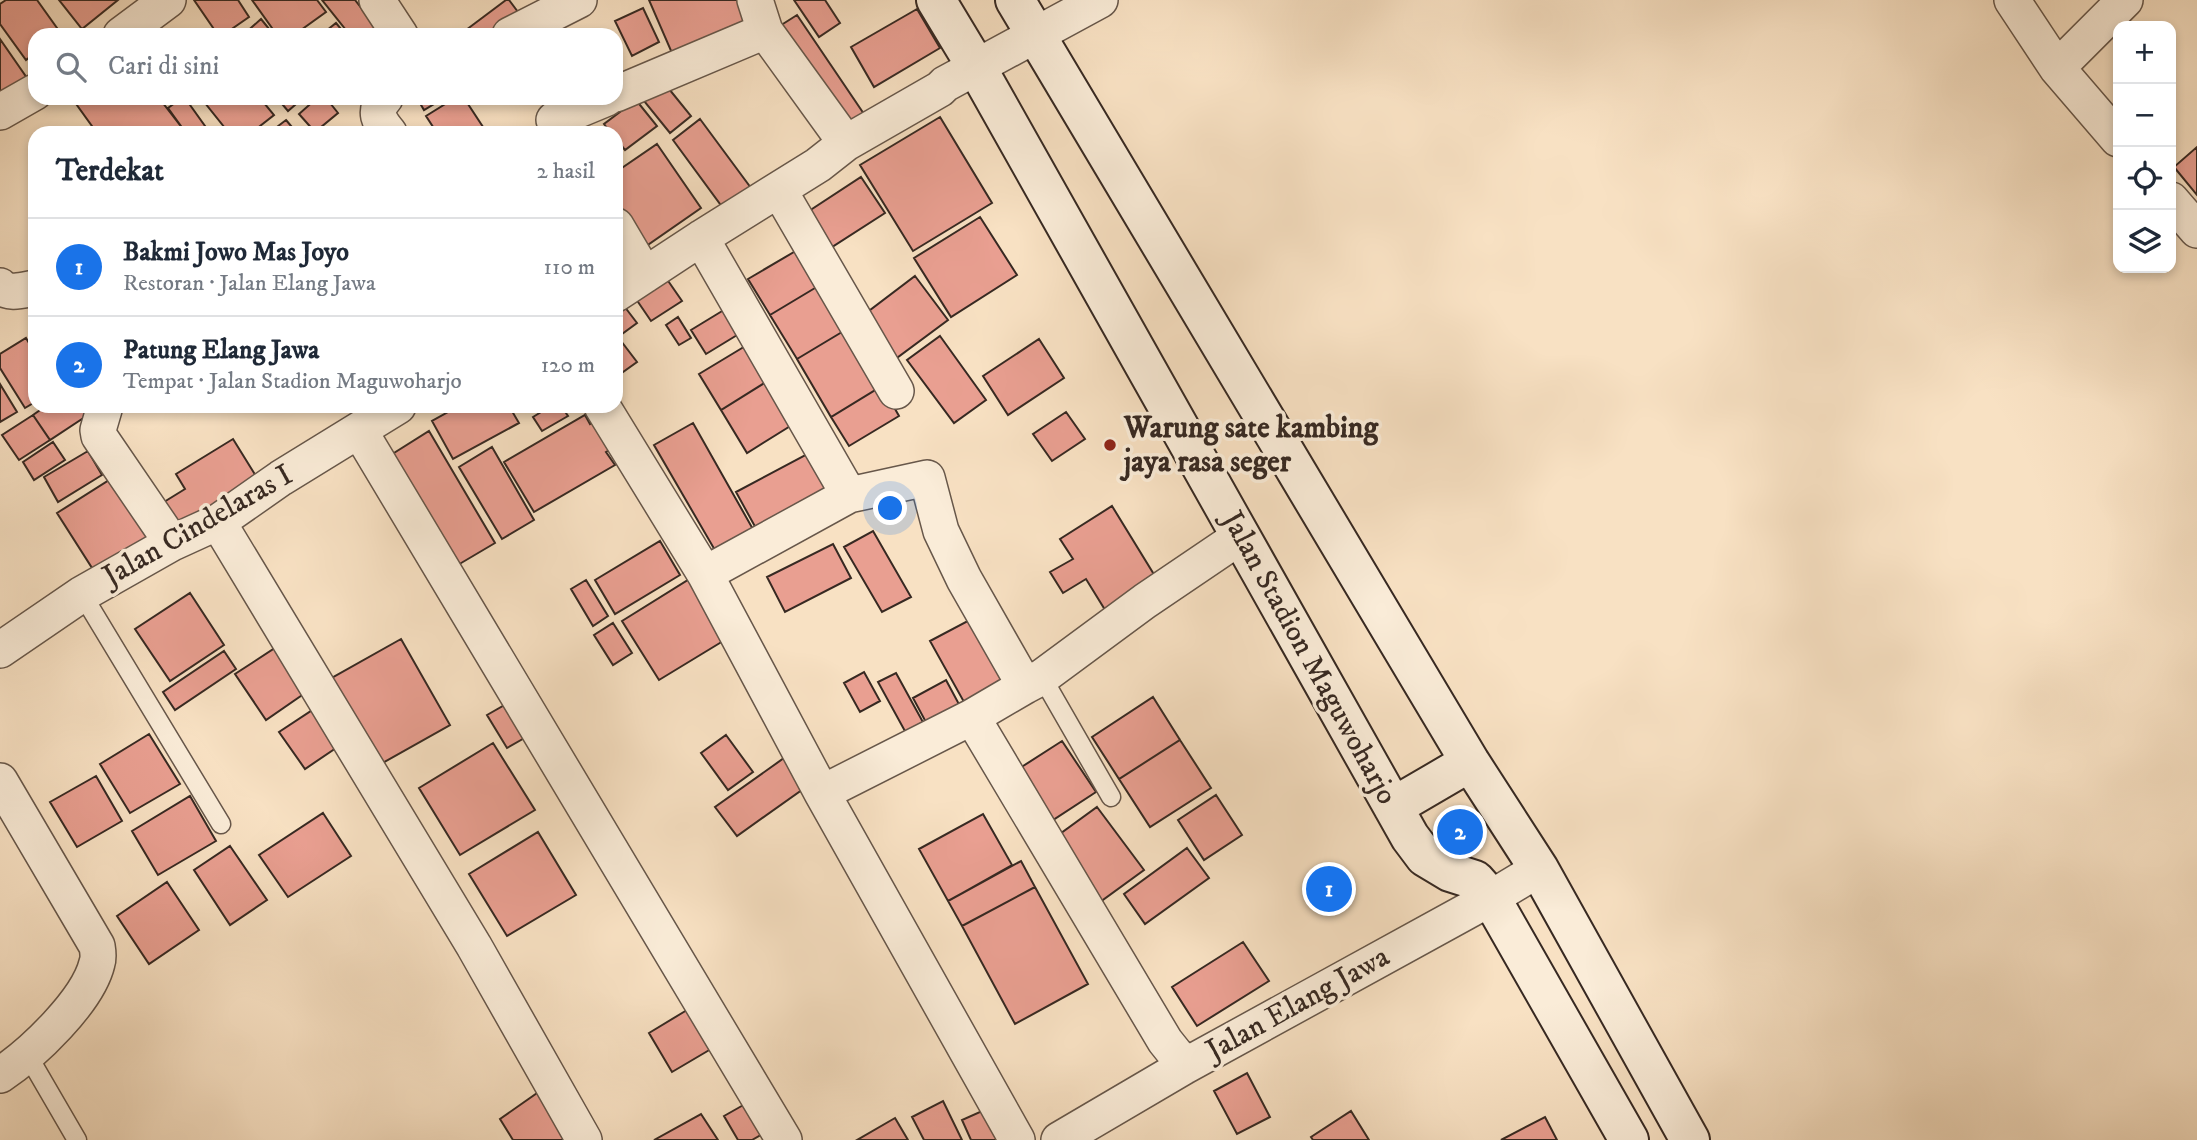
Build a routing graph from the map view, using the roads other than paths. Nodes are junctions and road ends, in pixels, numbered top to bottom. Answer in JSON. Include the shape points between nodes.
{"nodes":[{"id":1,"x":168,"y":0,"type":"edge"},
{"id":2,"x":377,"y":0,"type":"edge"},
{"id":3,"x":579,"y":0,"type":"edge"},
{"id":4,"x":936,"y":0,"type":"edge"},
{"id":5,"x":1016,"y":0,"type":"edge"},
{"id":6,"x":1100,"y":0,"type":"edge"},
{"id":7,"x":2012,"y":0,"type":"edge"},
{"id":8,"x":2125,"y":0,"type":"edge"},
{"id":9,"x":760,"y":16,"type":"edge"},
{"id":10,"x":520,"y":20,"type":"edge"},
{"id":11,"x":130,"y":28,"type":"edge"},
{"id":12,"x":395,"y":28,"type":"edge"},
{"id":13,"x":1037,"y":35,"type":"junction"},
{"id":14,"x":978,"y":68,"type":"junction"},
{"id":15,"x":2057,"y":68,"type":"junction"},
{"id":16,"x":623,"y":90,"type":"edge"},
{"id":17,"x":28,"y":96,"type":"edge"},
{"id":18,"x":381,"y":105,"type":"edge"},
{"id":19,"x":594,"y":105,"type":"edge"},
{"id":20,"x":0,"y":112,"type":"edge"},
{"id":21,"x":384,"y":126,"type":"edge"},
{"id":22,"x":556,"y":126,"type":"edge"},
{"id":23,"x":2113,"y":133,"type":"edge"},
{"id":24,"x":846,"y":143,"type":"junction"},
{"id":25,"x":779,"y":190,"type":"junction"},
{"id":26,"x":2176,"y":206,"type":"edge"},
{"id":27,"x":2197,"y":230,"type":"edge"},
{"id":28,"x":701,"y":237,"type":"junction"},
{"id":29,"x":623,"y":238,"type":"edge"},
{"id":30,"x":645,"y":275,"type":"junction"},
{"id":31,"x":0,"y":286,"type":"edge"},
{"id":32,"x":28,"y":289,"type":"edge"},
{"id":33,"x":623,"y":289,"type":"edge"},
{"id":34,"x":896,"y":391,"type":"dead end"},
{"id":35,"x":103,"y":413,"type":"edge"},
{"id":36,"x":387,"y":413,"type":"edge"},
{"id":37,"x":606,"y":413,"type":"edge"},
{"id":38,"x":359,"y":430,"type":"junction"},
{"id":39,"x":849,"y":495,"type":"junction"},
{"id":40,"x":218,"y":522,"type":"junction"},
{"id":41,"x":1241,"y":536,"type":"junction"},
{"id":42,"x":172,"y":543,"type":"junction"},
{"id":43,"x":705,"y":574,"type":"junction"},
{"id":44,"x":82,"y":594,"type":"junction"},
{"id":45,"x":0,"y":650,"type":"edge"},
{"id":46,"x":1033,"y":682,"type":"junction"},
{"id":47,"x":972,"y":717,"type":"junction"},
{"id":48,"x":1469,"y":762,"type":"junction"},
{"id":49,"x":0,"y":781,"type":"edge"},
{"id":50,"x":822,"y":793,"type":"junction"},
{"id":51,"x":1111,"y":797,"type":"dead end"},
{"id":52,"x":1393,"y":807,"type":"junction"},
{"id":53,"x":221,"y":824,"type":"dead end"},
{"id":54,"x":1539,"y":869,"type":"junction"},
{"id":55,"x":1491,"y":898,"type":"junction"},
{"id":56,"x":27,"y":1054,"type":"junction"},
{"id":57,"x":1185,"y":1066,"type":"junction"},
{"id":58,"x":0,"y":1075,"type":"edge"},
{"id":59,"x":78,"y":1140,"type":"edge"},
{"id":60,"x":584,"y":1140,"type":"edge"},
{"id":61,"x":785,"y":1140,"type":"edge"},
{"id":62,"x":1017,"y":1140,"type":"edge"},
{"id":63,"x":1059,"y":1140,"type":"edge"},
{"id":64,"x":1629,"y":1140,"type":"edge"},
{"id":65,"x":1690,"y":1140,"type":"edge"}],
"edges":[{"from":1,"to":11,"type":"street"},
{"from":2,"to":12,"type":"street"},
{"from":3,"to":10,"type":"street"},
{"from":4,"to":14,"type":"main road","name":"Jalan Stadion Maguwoharjo"},
{"from":5,"to":13,"type":"main road"},
{"from":6,"to":13,"type":"street"},
{"from":7,"to":15,"type":"street"},
{"from":8,"to":15,"type":"street"},
{"from":9,"to":16,"type":"street"},
{"from":9,"to":24,"type":"street"},
{"from":13,"to":14,"type":"street"},
{"from":13,"to":48,"type":"main road"},
{"from":14,"to":24,"type":"street"},
{"from":14,"to":41,"type":"main road","name":"Jalan Stadion Maguwoharjo"},
{"from":15,"to":23,"type":"street"},
{"from":17,"to":20,"type":"street"},
{"from":18,"to":21,"type":"street","via":[[378,119]]},
{"from":19,"to":22,"type":"street"},
{"from":24,"to":25,"type":"street"},
{"from":25,"to":28,"type":"street"},
{"from":25,"to":34,"type":"street"},
{"from":26,"to":27,"type":"street"},
{"from":28,"to":30,"type":"street"},
{"from":28,"to":39,"type":"street"},
{"from":29,"to":30,"type":"street"},
{"from":30,"to":33,"type":"street"},
{"from":31,"to":32,"type":"street","via":[[12,291]]},
{"from":35,"to":42,"type":"street","via":[[99,436]]},
{"from":36,"to":38,"type":"street","name":"Jalan Cindelaras I"},
{"from":37,"to":43,"type":"street"},
{"from":38,"to":40,"type":"street","name":"Jalan Cindelaras I"},
{"from":38,"to":61,"type":"street"},
{"from":39,"to":43,"type":"street"},
{"from":39,"to":46,"type":"street","via":[[928,478],[941,531],[964,579]]},
{"from":40,"to":42,"type":"street","name":"Jalan Cindelaras I"},
{"from":40,"to":60,"type":"street","via":[[474,946]]},
{"from":41,"to":46,"type":"street"},
{"from":41,"to":52,"type":"main road","name":"Jalan Stadion Maguwoharjo"},
{"from":42,"to":44,"type":"street","name":"Jalan Cindelaras I"},
{"from":43,"to":50,"type":"street"},
{"from":44,"to":45,"type":"street","name":"Jalan Cindelaras I"},
{"from":44,"to":53,"type":"lane"},
{"from":46,"to":47,"type":"street"},
{"from":46,"to":51,"type":"lane"},
{"from":47,"to":50,"type":"street"},
{"from":47,"to":57,"type":"street"},
{"from":48,"to":52,"type":"main road"},
{"from":48,"to":54,"type":"main road"},
{"from":49,"to":56,"type":"street","via":[[97,946],[97,965],[73,1006]]},
{"from":50,"to":62,"type":"street"},
{"from":52,"to":55,"type":"main road","name":"Jalan Stadion Maguwoharjo","via":[[1425,857],[1450,873],[1475,880]]},
{"from":54,"to":55,"type":"street","name":"Jalan Elang Jawa"},
{"from":54,"to":65,"type":"main road"},
{"from":55,"to":57,"type":"street","name":"Jalan Elang Jawa"},
{"from":55,"to":64,"type":"main road","name":"Jalan Stadion Maguwoharjo"},
{"from":56,"to":58,"type":"street"},
{"from":56,"to":59,"type":"lane"},
{"from":57,"to":63,"type":"street","name":"Jalan Elang Jawa"}]}
